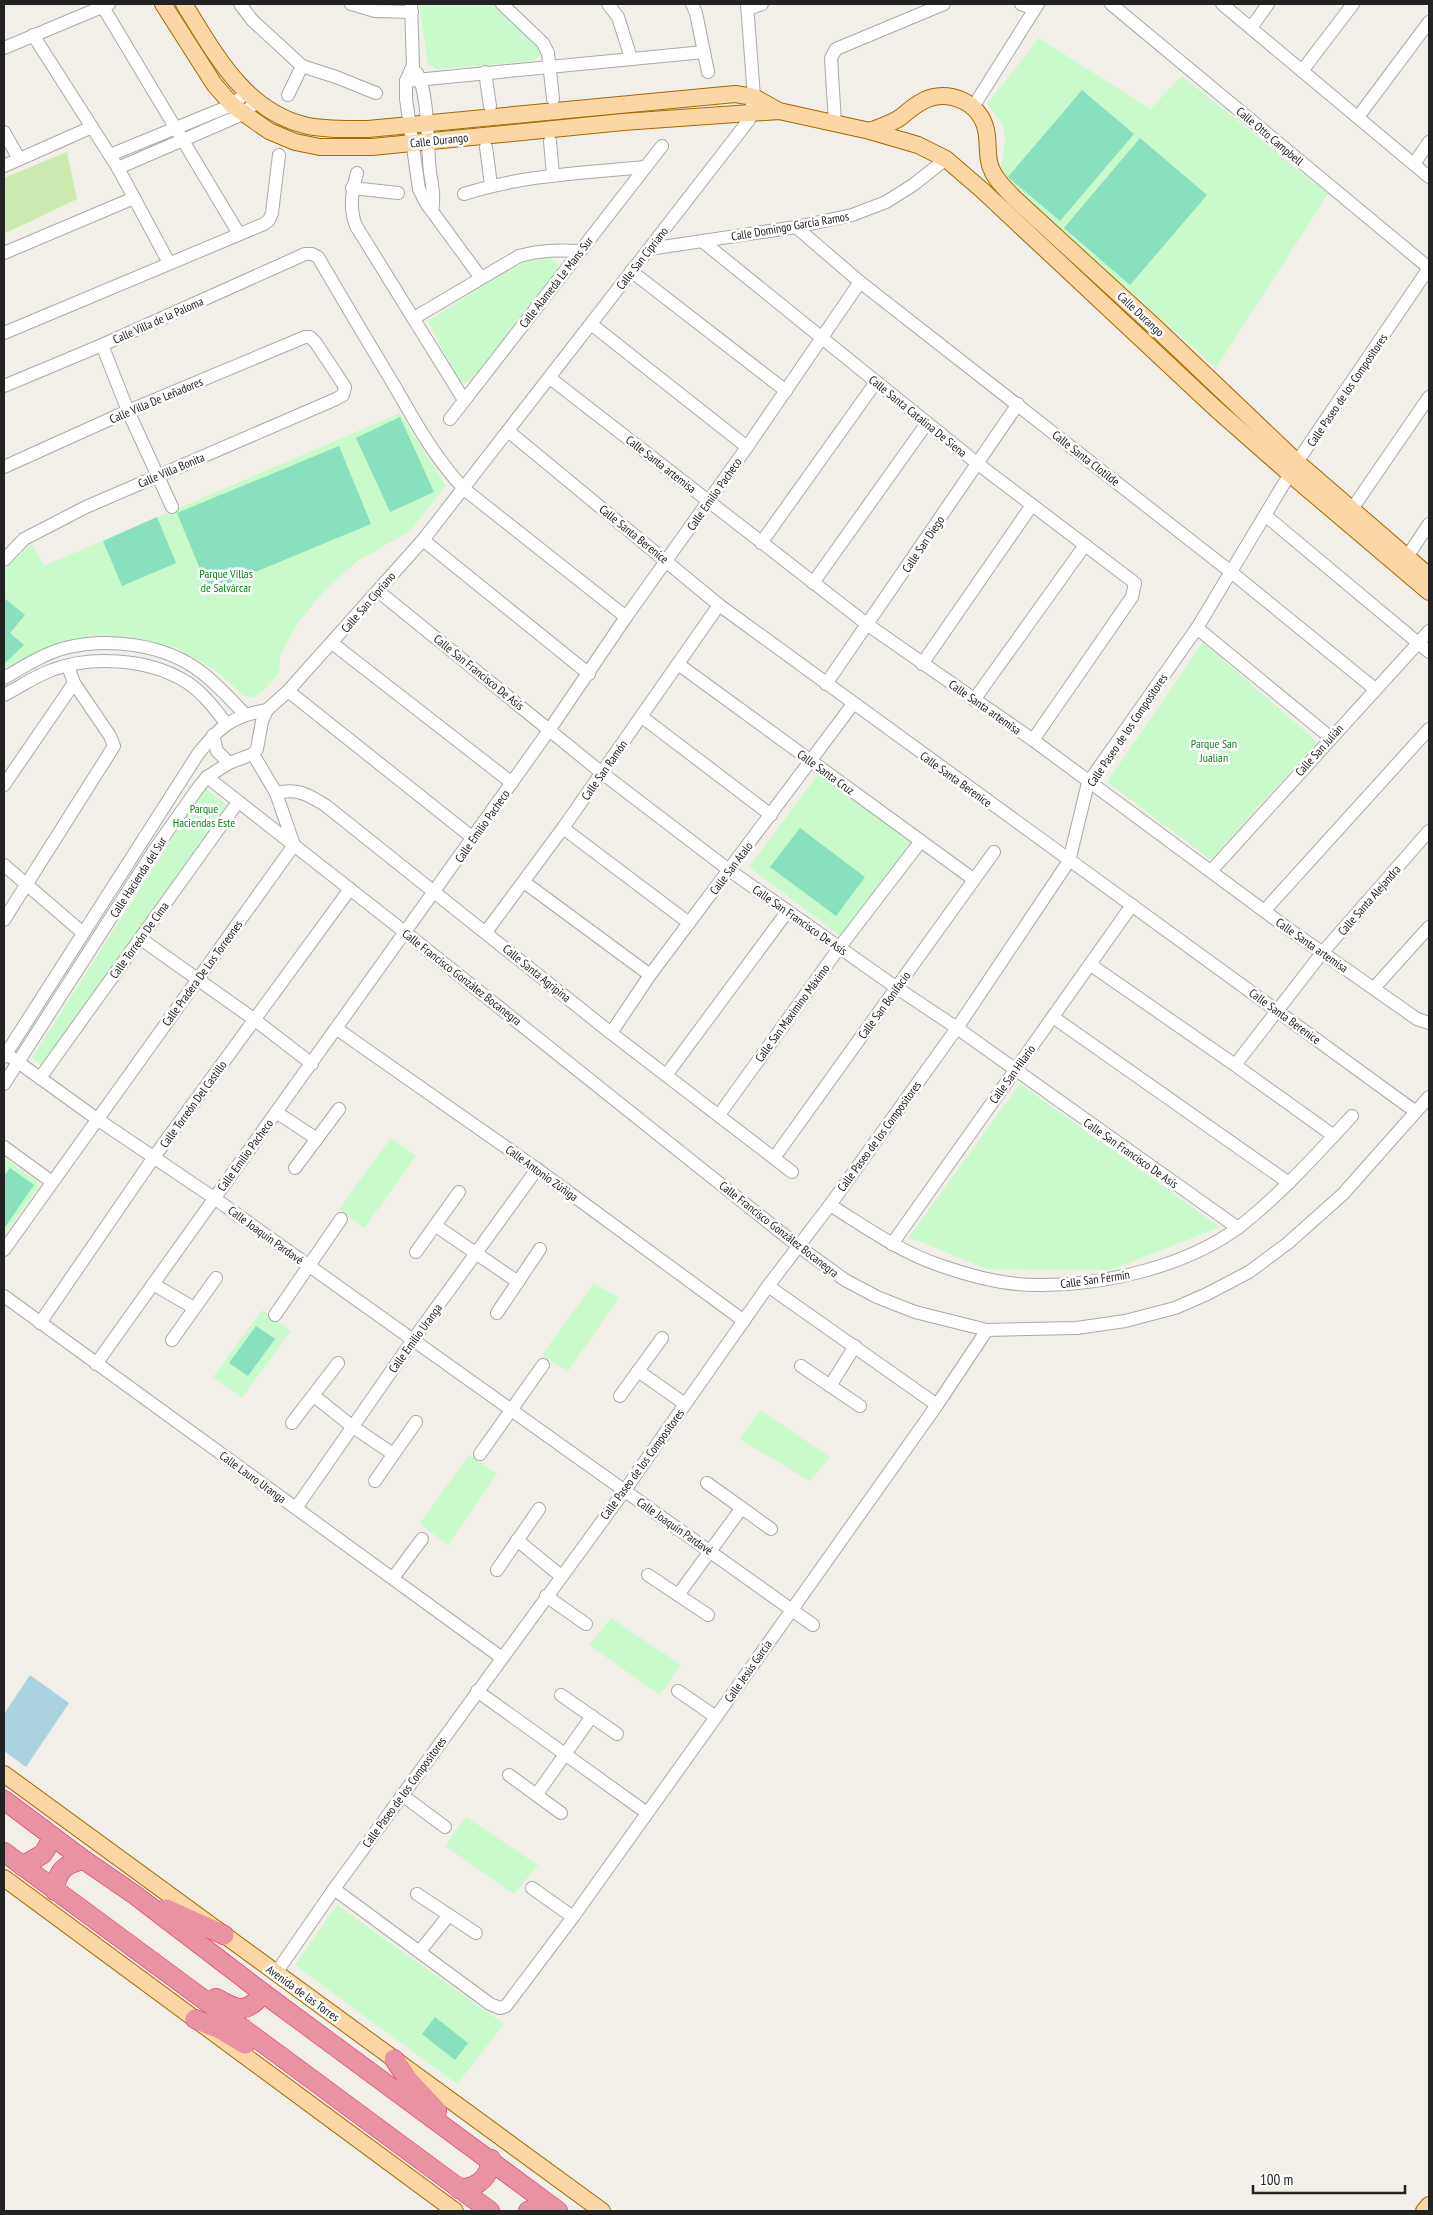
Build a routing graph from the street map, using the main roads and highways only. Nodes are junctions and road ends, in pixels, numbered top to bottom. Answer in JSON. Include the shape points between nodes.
{"nodes":[{"id":1,"x":163,"y":4,"type":"edge"},
{"id":2,"x":184,"y":4,"type":"edge"},
{"id":3,"x":753,"y":105,"type":"junction"},
{"id":4,"x":900,"y":118,"type":"junction"},
{"id":5,"x":870,"y":131,"type":"junction"},
{"id":6,"x":904,"y":140,"type":"junction"},
{"id":7,"x":995,"y":177,"type":"junction"},
{"id":8,"x":982,"y":190,"type":"junction"},
{"id":9,"x":1294,"y":468,"type":"junction"},
{"id":10,"x":1429,"y":576,"type":"edge"},
{"id":11,"x":1429,"y":592,"type":"edge"},
{"id":12,"x":4,"y":1774,"type":"edge"},
{"id":13,"x":4,"y":1800,"type":"edge"},
{"id":14,"x":52,"y":1837,"type":"junction"},
{"id":15,"x":4,"y":1852,"type":"edge"},
{"id":16,"x":84,"y":1860,"type":"junction"},
{"id":17,"x":22,"y":1866,"type":"junction"},
{"id":18,"x":4,"y":1878,"type":"edge"},
{"id":19,"x":56,"y":1891,"type":"junction"},
{"id":20,"x":135,"y":1895,"type":"junction"},
{"id":21,"x":224,"y":1935,"type":"junction"},
{"id":22,"x":162,"y":1969,"type":"junction"},
{"id":23,"x":263,"y":1993,"type":"junction"},
{"id":24,"x":194,"y":2019,"type":"junction"},
{"id":25,"x":269,"y":2048,"type":"junction"},
{"id":26,"x":394,"y":2059,"type":"junction"},
{"id":27,"x":458,"y":2137,"type":"junction"},
{"id":28,"x":491,"y":2160,"type":"junction"},
{"id":29,"x":459,"y":2189,"type":"junction"},
{"id":30,"x":1429,"y":2205,"type":"edge"},
{"id":31,"x":553,"y":2207,"type":"edge"},
{"id":32,"x":455,"y":2211,"type":"edge"},
{"id":33,"x":490,"y":2211,"type":"edge"},
{"id":34,"x":528,"y":2211,"type":"edge"},
{"id":35,"x":602,"y":2211,"type":"edge"},
{"id":36,"x":1424,"y":2211,"type":"edge"}],
"edges":[{"from":1,"to":3,"type":"main road","name":"Calle Durango","via":[[214,84],[237,110],[269,131],[320,147],[348,148]]},
{"from":2,"to":3,"type":"main road","name":"Calle Durango","via":[[230,74],[251,98],[279,116],[313,126],[368,129],[736,94]]},
{"from":3,"to":5,"type":"main road","name":"Calle Durango"},
{"from":4,"to":5,"type":"main road"},
{"from":4,"to":6,"type":"main road"},
{"from":4,"to":7,"type":"main road","name":"Calle Durango","via":[[923,101],[940,96],[955,97],[973,107],[986,129],[990,167]]},
{"from":5,"to":6,"type":"main road","name":"Calle Durango"},
{"from":6,"to":8,"type":"main road","name":"Calle Durango","via":[[946,159]]},
{"from":7,"to":8,"type":"main road"},
{"from":7,"to":9,"type":"main road","name":"Calle Durango","via":[[1156,328]]},
{"from":8,"to":9,"type":"main road","name":"Calle Durango","via":[[1058,263]]},
{"from":9,"to":10,"type":"main road","name":"Calle Durango","via":[[1352,509]]},
{"from":9,"to":11,"type":"main road","name":"Calle Durango"},
{"from":12,"to":21,"type":"main road","name":"Avenida de las Torres"},
{"from":13,"to":14,"type":"highway","name":"Avenida de las Torres"},
{"from":14,"to":16,"type":"highway","name":"Avenida de las Torres"},
{"from":14,"to":17,"type":"highway","via":[[43,1854]]},
{"from":15,"to":17,"type":"highway"},
{"from":16,"to":19,"type":"highway","via":[[64,1866],[57,1877]]},
{"from":16,"to":20,"type":"highway","name":"Avenida de las Torres"},
{"from":17,"to":19,"type":"highway"},
{"from":18,"to":24,"type":"main road"},
{"from":19,"to":22,"type":"highway"},
{"from":20,"to":21,"type":"highway"},
{"from":20,"to":23,"type":"highway","name":"Avenida de las Torres"},
{"from":21,"to":26,"type":"main road","name":"Avenida de las Torres"},
{"from":22,"to":23,"type":"highway","via":[[238,2009],[252,2006]]},
{"from":22,"to":25,"type":"highway"},
{"from":23,"to":27,"type":"highway","name":"Avenida de las Torres"},
{"from":24,"to":25,"type":"highway","via":[[220,2029],[250,2047]]},
{"from":24,"to":32,"type":"main road"},
{"from":25,"to":29,"type":"highway"},
{"from":26,"to":27,"type":"highway"},
{"from":26,"to":35,"type":"main road","name":"Avenida de las Torres"},
{"from":27,"to":28,"type":"highway","name":"Avenida de las Torres"},
{"from":28,"to":29,"type":"highway","via":[[488,2174],[480,2182]]},
{"from":28,"to":31,"type":"highway","name":"Avenida de las Torres"},
{"from":29,"to":33,"type":"highway"},
{"from":30,"to":36,"type":"main road"},
{"from":31,"to":34,"type":"highway"}]}
